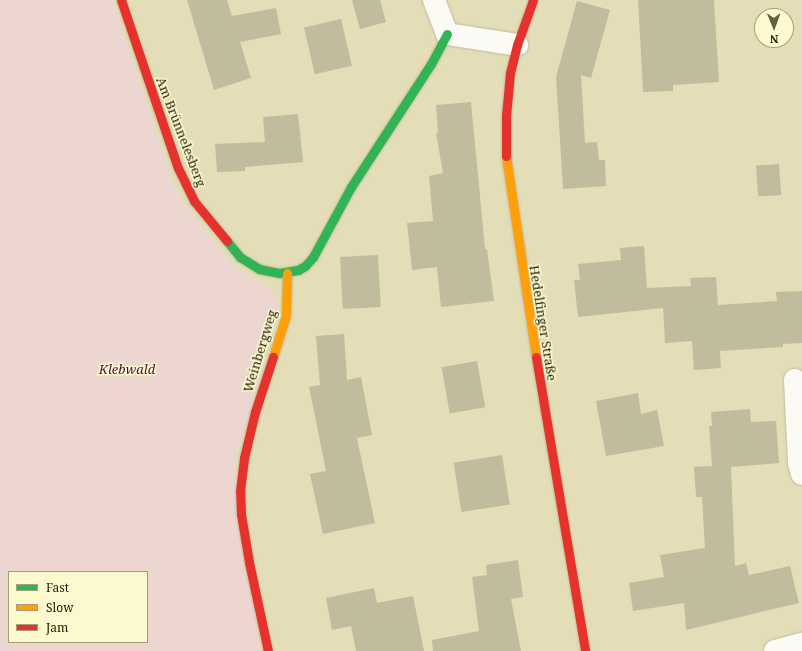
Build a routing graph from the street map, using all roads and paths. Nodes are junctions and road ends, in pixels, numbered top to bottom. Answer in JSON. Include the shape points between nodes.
{"nodes":[{"id":1,"x":121,"y":0,"type":"edge"},
{"id":2,"x":434,"y":0,"type":"edge"},
{"id":3,"x":533,"y":0,"type":"edge"},
{"id":4,"x":447,"y":34,"type":"junction"},
{"id":5,"x":517,"y":45,"type":"junction"},
{"id":6,"x":287,"y":273,"type":"junction"},
{"id":7,"x":795,"y":380,"type":"dead end"},
{"id":8,"x":802,"y":474,"type":"edge"},
{"id":9,"x":802,"y":644,"type":"edge"},
{"id":10,"x":268,"y":651,"type":"edge"},
{"id":11,"x":585,"y":651,"type":"edge"},
{"id":12,"x":775,"y":651,"type":"edge"}],
"edges":[{"from":1,"to":6,"type":"street","name":"Am Brünnelesberg","via":[[178,168],[194,201],[240,257],[259,269],[271,273]]},
{"from":2,"to":4,"type":"street"},
{"from":3,"to":5,"type":"street","name":"Hedelfinger Straße"},
{"from":4,"to":5,"type":"street"},
{"from":4,"to":6,"type":"street","via":[[427,70],[351,187],[313,257],[302,268]]},
{"from":5,"to":11,"type":"street","name":"Hedelfinger Straße","via":[[510,73],[507,102],[508,173],[548,444]]},
{"from":6,"to":10,"type":"street","name":"Weinbergweg","via":[[286,315],[255,412],[240,487],[241,514]]},
{"from":7,"to":8,"type":"street","via":[[799,464]]},
{"from":9,"to":12,"type":"street"}]}
